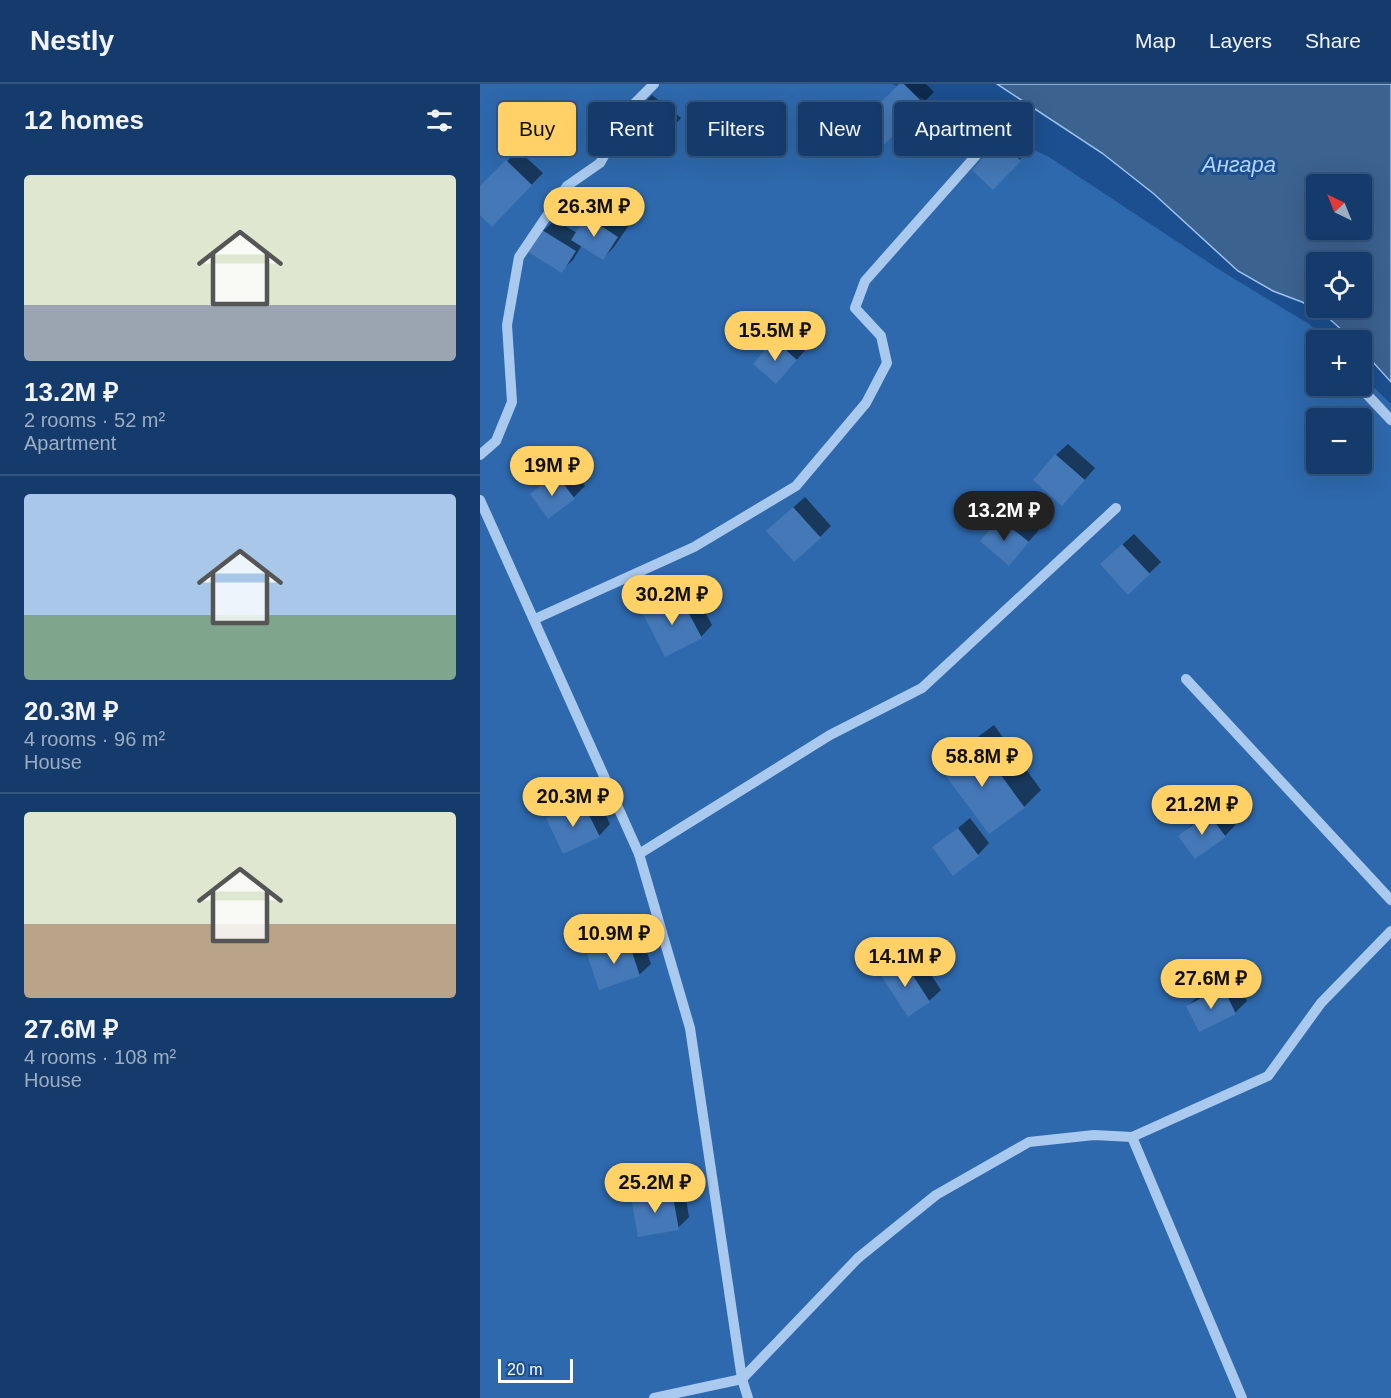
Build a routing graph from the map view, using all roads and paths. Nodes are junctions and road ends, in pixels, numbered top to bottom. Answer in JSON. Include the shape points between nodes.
{"nodes":[{"id":1,"x":654,"y":84,"type":"edge"},
{"id":2,"x":976,"y":156,"type":"edge"},
{"id":3,"x":1368,"y":396,"type":"edge"},
{"id":4,"x":1391,"y":420,"type":"edge"},
{"id":5,"x":480,"y":455,"type":"edge"},
{"id":6,"x":480,"y":500,"type":"edge"},
{"id":7,"x":1116,"y":508,"type":"dead end"},
{"id":8,"x":535,"y":619,"type":"junction"},
{"id":9,"x":1186,"y":679,"type":"dead end"},
{"id":10,"x":639,"y":854,"type":"junction"},
{"id":11,"x":1391,"y":900,"type":"edge"},
{"id":12,"x":1391,"y":931,"type":"edge"},
{"id":13,"x":1132,"y":1137,"type":"junction"},
{"id":14,"x":742,"y":1379,"type":"junction"},
{"id":15,"x":654,"y":1398,"type":"edge"},
{"id":16,"x":748,"y":1398,"type":"edge"},
{"id":17,"x":1242,"y":1398,"type":"edge"}],
"edges":[{"from":1,"to":5,"type":"street","via":[[632,106],[600,163],[567,186],[519,257],[507,325],[512,402],[496,441]]},
{"from":2,"to":8,"type":"street","via":[[865,281],[855,308],[881,336],[887,363],[866,403],[796,486],[694,548]]},
{"from":3,"to":4,"type":"street"},
{"from":6,"to":8,"type":"street"},
{"from":7,"to":10,"type":"street","via":[[922,688],[830,735]]},
{"from":8,"to":10,"type":"street"},
{"from":9,"to":11,"type":"street"},
{"from":10,"to":14,"type":"street","via":[[690,1028]]},
{"from":12,"to":13,"type":"street","via":[[1321,1003],[1268,1076]]},
{"from":13,"to":14,"type":"street","via":[[1029,1142],[936,1195],[858,1258]]},
{"from":13,"to":17,"type":"street"},
{"from":14,"to":15,"type":"street"},
{"from":14,"to":16,"type":"street"}]}
